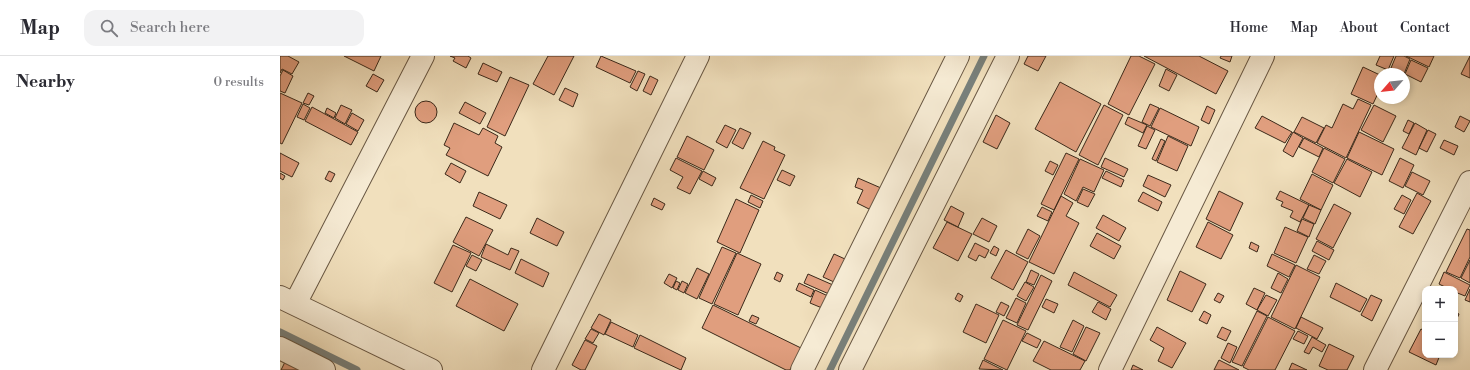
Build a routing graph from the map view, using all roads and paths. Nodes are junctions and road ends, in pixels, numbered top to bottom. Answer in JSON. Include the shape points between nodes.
{"nodes":[{"id":1,"x":423,"y":56,"type":"edge"},
{"id":2,"x":698,"y":56,"type":"edge"},
{"id":3,"x":958,"y":56,"type":"edge"},
{"id":4,"x":1008,"y":56,"type":"edge"},
{"id":5,"x":1263,"y":56,"type":"edge"},
{"id":6,"x":1470,"y":182,"type":"edge"},
{"id":7,"x":288,"y":300,"type":"edge"},
{"id":8,"x":281,"y":351,"type":"edge"},
{"id":9,"x":324,"y":370,"type":"edge"},
{"id":10,"x":431,"y":370,"type":"edge"},
{"id":11,"x":543,"y":370,"type":"edge"},
{"id":12,"x":802,"y":370,"type":"edge"},
{"id":13,"x":850,"y":370,"type":"edge"},
{"id":14,"x":1110,"y":370,"type":"edge"},
{"id":15,"x":1375,"y":370,"type":"edge"}],
"edges":[{"from":1,"to":7,"type":"street"},
{"from":2,"to":11,"type":"street"},
{"from":3,"to":12,"type":"street"},
{"from":4,"to":13,"type":"street"},
{"from":5,"to":14,"type":"street"},
{"from":6,"to":15,"type":"street"},
{"from":7,"to":10,"type":"street"},
{"from":8,"to":9,"type":"street"}]}
